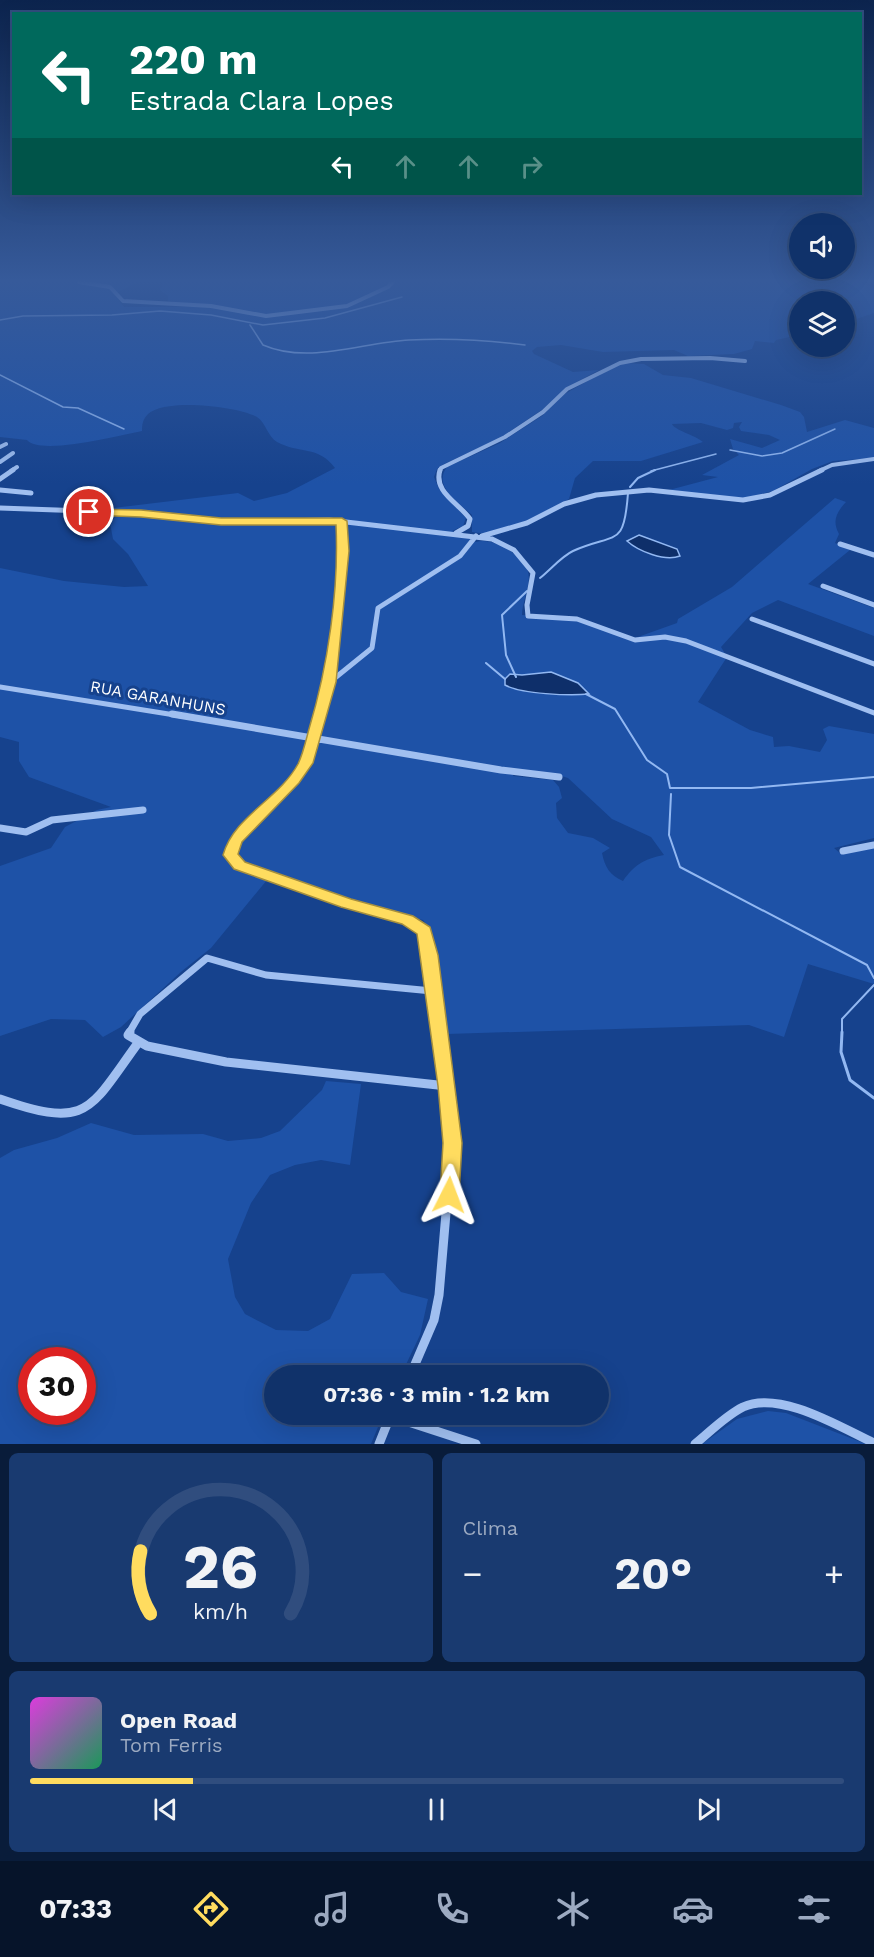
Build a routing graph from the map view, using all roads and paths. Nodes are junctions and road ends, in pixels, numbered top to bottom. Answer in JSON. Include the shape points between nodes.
{"nodes":[{"id":1,"x":745,"y":361,"type":"dead end"},
{"id":2,"x":6,"y":444,"type":"dead end"},
{"id":3,"x":0,"y":447,"type":"edge"},
{"id":4,"x":13,"y":453,"type":"dead end"},
{"id":5,"x":874,"y":459,"type":"edge"},
{"id":6,"x":0,"y":462,"type":"edge"},
{"id":7,"x":18,"y":466,"type":"dead end"},
{"id":8,"x":0,"y":479,"type":"edge"},
{"id":9,"x":0,"y":489,"type":"edge"},
{"id":10,"x":31,"y":493,"type":"dead end"},
{"id":11,"x":0,"y":508,"type":"edge"},
{"id":12,"x":342,"y":521,"type":"junction"},
{"id":13,"x":456,"y":533,"type":"junction"},
{"id":14,"x":479,"y":536,"type":"junction"},
{"id":15,"x":840,"y":544,"type":"dead end"},
{"id":16,"x":874,"y":555,"type":"edge"},
{"id":17,"x":823,"y":586,"type":"dead end"},
{"id":18,"x":874,"y":604,"type":"edge"},
{"id":19,"x":752,"y":619,"type":"dead end"},
{"id":20,"x":874,"y":664,"type":"edge"},
{"id":21,"x":330,"y":682,"type":"junction"},
{"id":22,"x":0,"y":687,"type":"edge"},
{"id":23,"x":874,"y":713,"type":"edge"},
{"id":24,"x":312,"y":736,"type":"junction"},
{"id":25,"x":559,"y":777,"type":"dead end"},
{"id":26,"x":143,"y":810,"type":"dead end"},
{"id":27,"x":0,"y":828,"type":"edge"},
{"id":28,"x":874,"y":845,"type":"edge"},
{"id":29,"x":843,"y":851,"type":"dead end"},
{"id":30,"x":432,"y":991,"type":"junction"},
{"id":31,"x":138,"y":1043,"type":"junction"},
{"id":32,"x":447,"y":1086,"type":"junction"},
{"id":33,"x":0,"y":1099,"type":"edge"},
{"id":34,"x":415,"y":1365,"type":"edge"},
{"id":35,"x":387,"y":1425,"type":"edge"},
{"id":36,"x":420,"y":1425,"type":"edge"},
{"id":37,"x":874,"y":1443,"type":"edge"},
{"id":38,"x":379,"y":1444,"type":"edge"},
{"id":39,"x":476,"y":1444,"type":"edge"},
{"id":40,"x":695,"y":1444,"type":"edge"}],
"edges":[{"from":1,"to":13,"type":"street","via":[[632,360],[567,389],[519,429],[441,468],[440,485],[470,519],[468,526]]},
{"from":2,"to":3,"type":"street"},
{"from":4,"to":6,"type":"street"},
{"from":5,"to":14,"type":"street","via":[[832,465],[770,495],[743,500],[649,490],[596,495],[564,504],[527,523]]},
{"from":7,"to":8,"type":"street"},
{"from":9,"to":10,"type":"street"},
{"from":11,"to":12,"type":"street","via":[[134,513],[221,522]]},
{"from":12,"to":13,"type":"street"},
{"from":12,"to":21,"type":"street","via":[[343,551]]},
{"from":13,"to":14,"type":"street"},
{"from":14,"to":21,"type":"street","via":[[460,556],[378,608],[372,648]]},
{"from":14,"to":23,"type":"street","via":[[508,546],[530,567],[534,580],[526,604],[528,616],[577,619],[633,640],[665,637],[686,641]]},
{"from":15,"to":16,"type":"street"},
{"from":17,"to":18,"type":"street"},
{"from":19,"to":20,"type":"street"},
{"from":21,"to":24,"type":"street"},
{"from":22,"to":24,"type":"street","name":"RUA GARANHUNS"},
{"from":24,"to":25,"type":"street","name":"RUA GARANHUNS"},
{"from":24,"to":30,"type":"street","via":[[301,772],[233,843],[231,855],[239,866],[418,925],[427,940]]},
{"from":26,"to":27,"type":"street","via":[[52,820],[26,832]]},
{"from":28,"to":29,"type":"street"},
{"from":30,"to":31,"type":"street","via":[[266,975],[207,958],[140,1014],[129,1036]]},
{"from":30,"to":32,"type":"street"},
{"from":31,"to":32,"type":"street","via":[[253,1066]]},
{"from":31,"to":33,"type":"street","via":[[98,1098],[85,1109],[43,1111]]},
{"from":32,"to":34,"type":"street","via":[[452,1143],[439,1295],[434,1320]]},
{"from":35,"to":38,"type":"street"},
{"from":36,"to":39,"type":"street"},
{"from":37,"to":40,"type":"street","via":[[809,1414],[766,1402],[746,1406]]}]}
